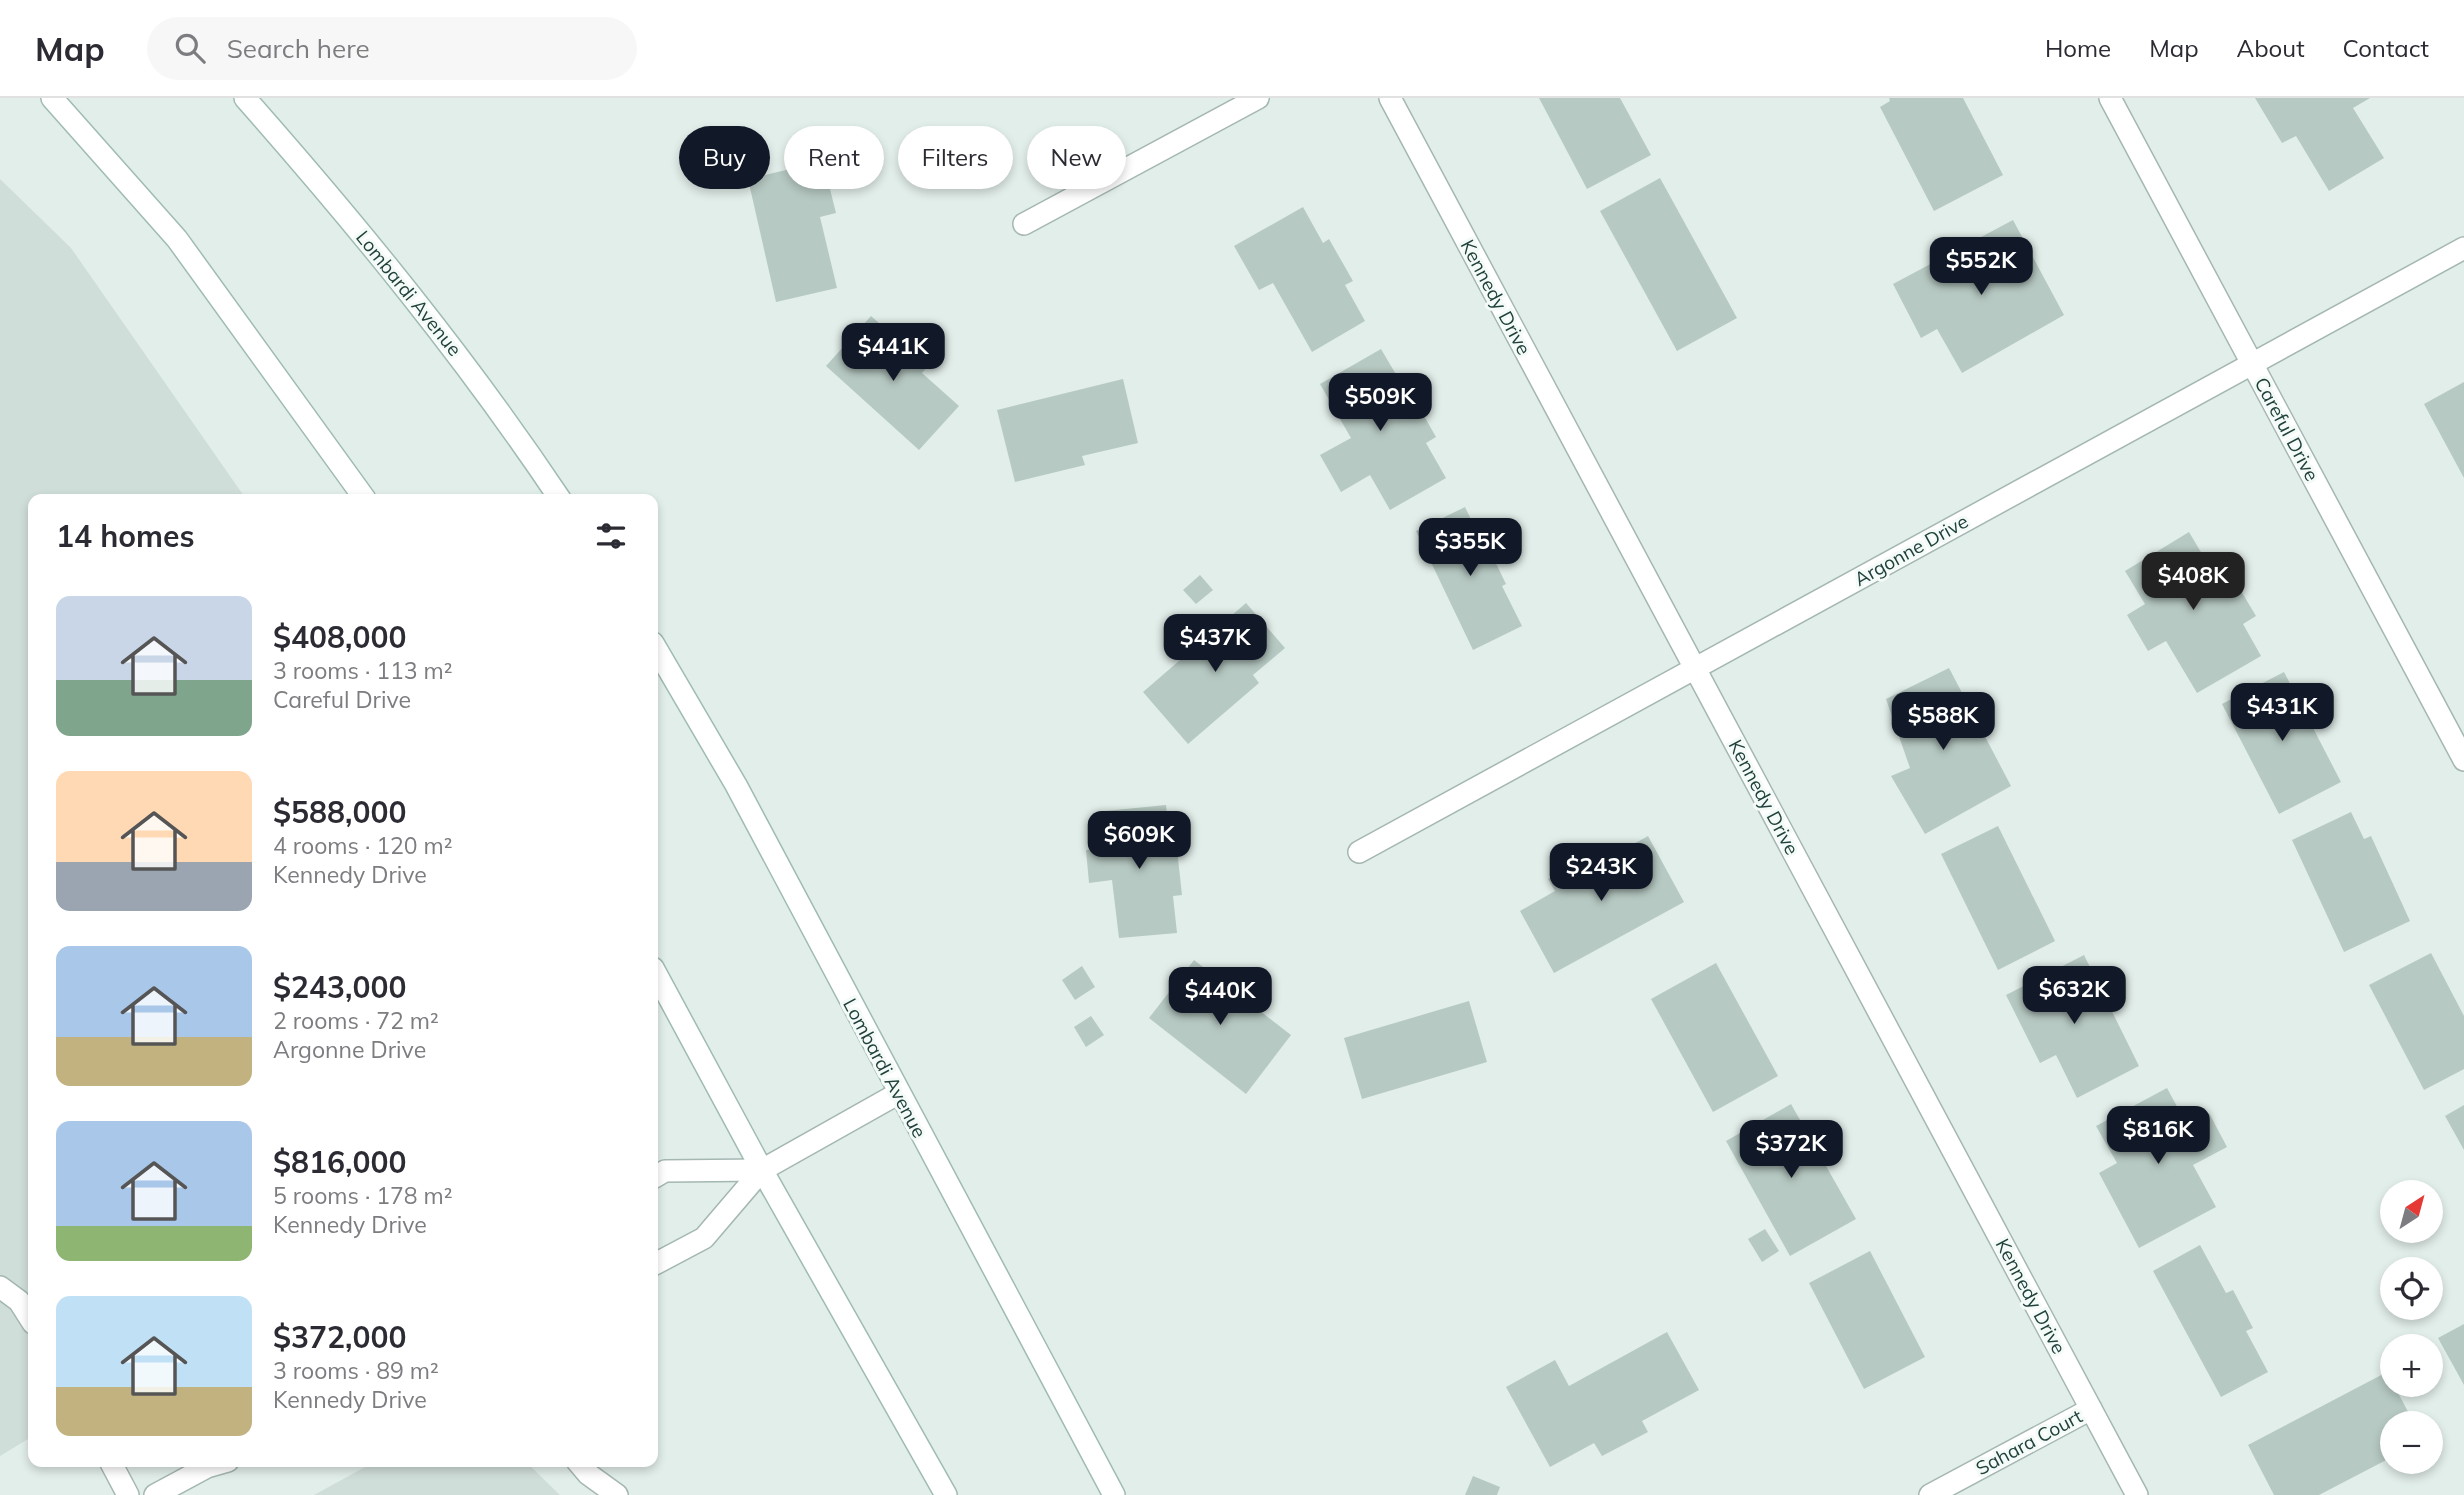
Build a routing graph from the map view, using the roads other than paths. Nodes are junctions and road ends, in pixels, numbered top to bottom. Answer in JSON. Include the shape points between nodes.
{"nodes":[{"id":1,"x":52,"y":98,"type":"edge"},
{"id":2,"x":246,"y":98,"type":"edge"},
{"id":3,"x":1258,"y":98,"type":"edge"},
{"id":4,"x":1390,"y":98,"type":"edge"},
{"id":5,"x":2110,"y":98,"type":"edge"},
{"id":6,"x":1024,"y":224,"type":"dead end"},
{"id":7,"x":2464,"y":248,"type":"edge"},
{"id":8,"x":2252,"y":364,"type":"junction"},
{"id":9,"x":361,"y":494,"type":"edge"},
{"id":10,"x":557,"y":494,"type":"edge"},
{"id":11,"x":658,"y":652,"type":"edge"},
{"id":12,"x":1695,"y":668,"type":"junction"},
{"id":13,"x":2464,"y":760,"type":"edge"},
{"id":14,"x":1359,"y":852,"type":"dead end"},
{"id":15,"x":658,"y":977,"type":"edge"},
{"id":16,"x":899,"y":1093,"type":"junction"},
{"id":17,"x":762,"y":1170,"type":"junction"},
{"id":18,"x":658,"y":1175,"type":"edge"},
{"id":19,"x":658,"y":1262,"type":"edge"},
{"id":20,"x":0,"y":1287,"type":"edge"},
{"id":21,"x":28,"y":1315,"type":"edge"},
{"id":22,"x":2091,"y":1409,"type":"junction"},
{"id":23,"x":113,"y":1467,"type":"edge"},
{"id":24,"x":205,"y":1467,"type":"edge"},
{"id":25,"x":582,"y":1467,"type":"edge"},
{"id":26,"x":128,"y":1495,"type":"edge"},
{"id":27,"x":155,"y":1495,"type":"edge"},
{"id":28,"x":617,"y":1495,"type":"edge"},
{"id":29,"x":946,"y":1495,"type":"edge"},
{"id":30,"x":1114,"y":1495,"type":"edge"},
{"id":31,"x":1930,"y":1495,"type":"edge"},
{"id":32,"x":2137,"y":1495,"type":"edge"}],
"edges":[{"from":1,"to":9,"type":"street","via":[[177,239]]},
{"from":2,"to":10,"type":"street","name":"Lombardi Avenue","via":[[425,311]]},
{"from":3,"to":6,"type":"street"},
{"from":4,"to":12,"type":"street","name":"Kennedy Drive"},
{"from":5,"to":8,"type":"street","name":"Careful Drive"},
{"from":7,"to":8,"type":"street","name":"Argonne Drive"},
{"from":8,"to":12,"type":"street","name":"Argonne Drive"},
{"from":8,"to":13,"type":"street","name":"Careful Drive"},
{"from":11,"to":16,"type":"street","name":"Lombardi Avenue","via":[[736,785]]},
{"from":12,"to":14,"type":"street","name":"Argonne Drive"},
{"from":12,"to":22,"type":"street","name":"Kennedy Drive"},
{"from":15,"to":17,"type":"street"},
{"from":16,"to":17,"type":"street"},
{"from":16,"to":30,"type":"street","name":"Lombardi Avenue"},
{"from":17,"to":18,"type":"street","via":[[665,1171]]},
{"from":17,"to":19,"type":"street","via":[[704,1238]]},
{"from":17,"to":29,"type":"street"},
{"from":20,"to":21,"type":"street","via":[[19,1301]]},
{"from":22,"to":31,"type":"street","name":"Sahara Court"},
{"from":22,"to":32,"type":"street","name":"Kennedy Drive"},
{"from":23,"to":26,"type":"street"},
{"from":24,"to":27,"type":"street"},
{"from":25,"to":28,"type":"street"}]}
